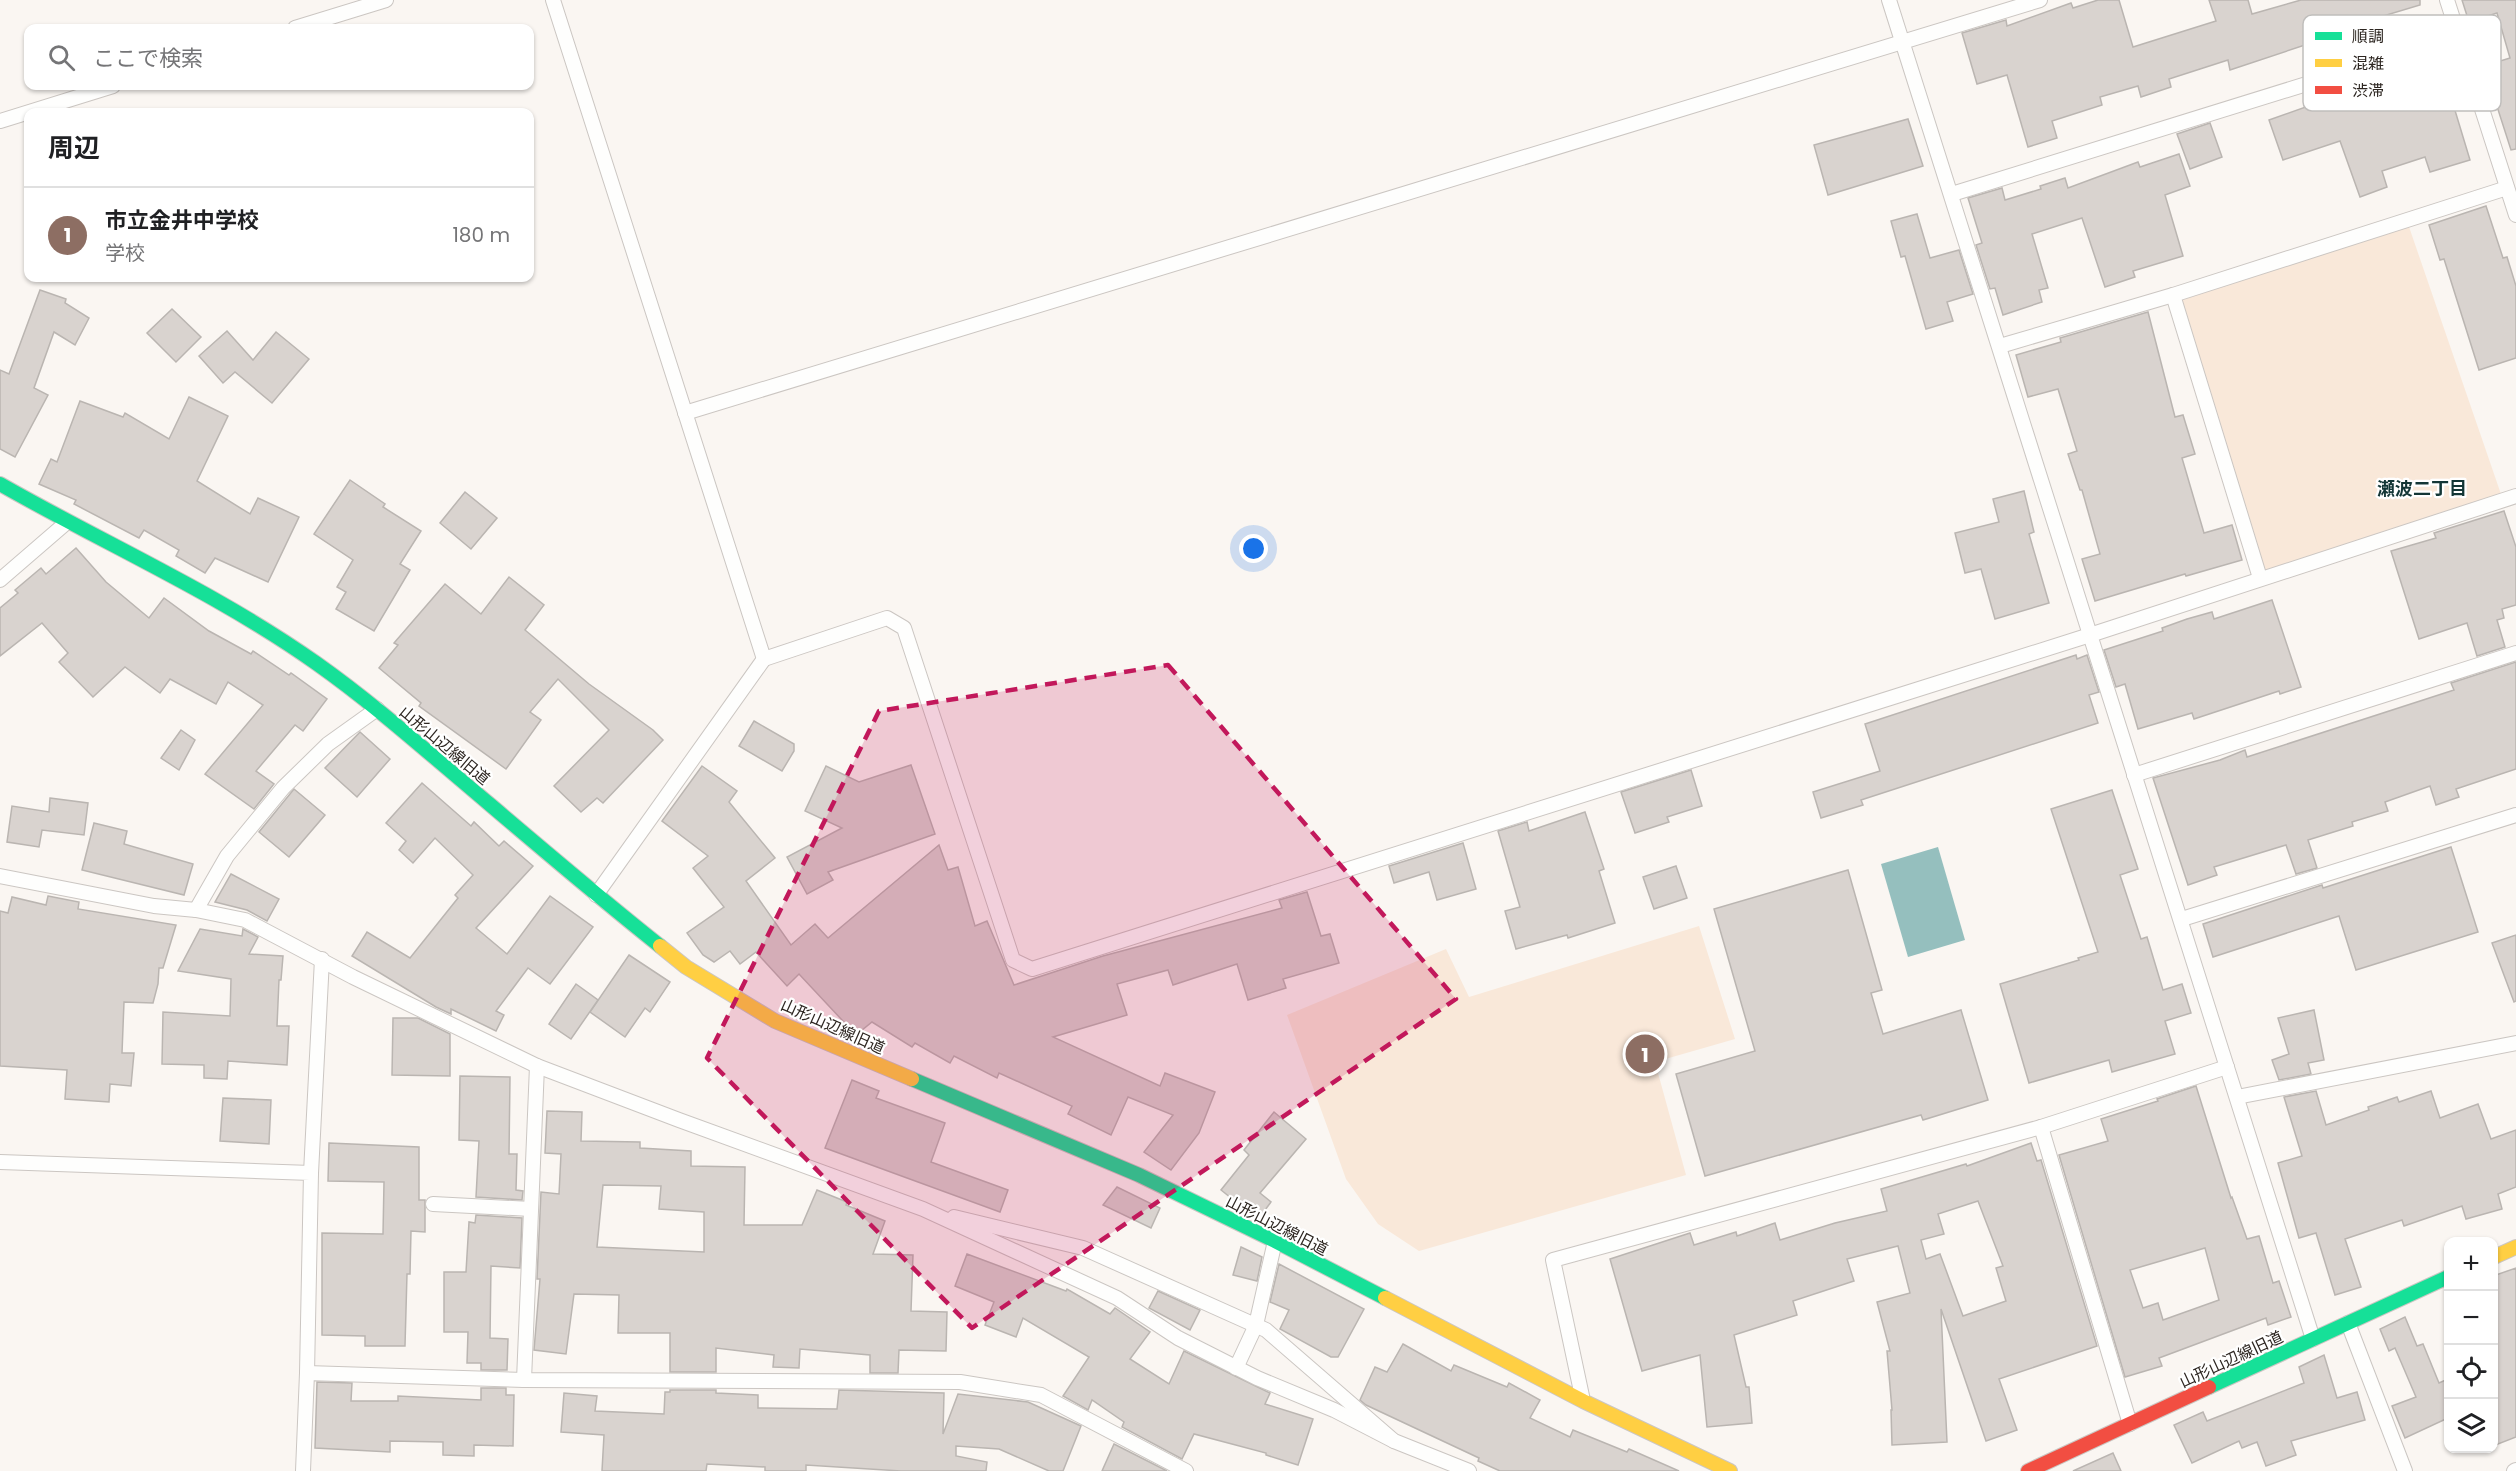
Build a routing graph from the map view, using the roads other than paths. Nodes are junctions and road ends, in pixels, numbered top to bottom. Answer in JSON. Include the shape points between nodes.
{"nodes":[{"id":1,"x":386,"y":0,"type":"edge"},
{"id":2,"x":552,"y":0,"type":"edge"},
{"id":3,"x":1889,"y":0,"type":"edge"},
{"id":4,"x":2040,"y":0,"type":"edge"},
{"id":5,"x":2446,"y":0,"type":"edge"},
{"id":6,"x":2451,"y":15,"type":"edge"},
{"id":7,"x":308,"y":24,"type":"edge"},
{"id":8,"x":1903,"y":43,"type":"junction"},
{"id":9,"x":2303,"y":85,"type":"edge"},
{"id":10,"x":100,"y":90,"type":"edge"},
{"id":11,"x":42,"y":108,"type":"edge"},
{"id":12,"x":2482,"y":111,"type":"edge"},
{"id":13,"x":24,"y":114,"type":"edge"},
{"id":14,"x":0,"y":121,"type":"edge"},
{"id":15,"x":2507,"y":188,"type":"junction"},
{"id":16,"x":1952,"y":194,"type":"junction"},
{"id":17,"x":2516,"y":215,"type":"edge"},
{"id":18,"x":2173,"y":295,"type":"junction"},
{"id":19,"x":2000,"y":346,"type":"junction"},
{"id":20,"x":685,"y":413,"type":"junction"},
{"id":21,"x":0,"y":484,"type":"edge"},
{"id":22,"x":2516,"y":496,"type":"edge"},
{"id":23,"x":67,"y":522,"type":"junction"},
{"id":24,"x":2260,"y":578,"type":"junction"},
{"id":25,"x":0,"y":580,"type":"edge"},
{"id":26,"x":2090,"y":635,"type":"junction"},
{"id":27,"x":2516,"y":653,"type":"edge"},
{"id":28,"x":764,"y":659,"type":"junction"},
{"id":29,"x":377,"y":709,"type":"junction"},
{"id":30,"x":2134,"y":775,"type":"junction"},
{"id":31,"x":2516,"y":815,"type":"edge"},
{"id":32,"x":0,"y":876,"type":"edge"},
{"id":33,"x":596,"y":896,"type":"junction"},
{"id":34,"x":196,"y":910,"type":"junction"},
{"id":35,"x":2182,"y":919,"type":"junction"},
{"id":36,"x":322,"y":959,"type":"junction"},
{"id":37,"x":2516,"y":1043,"type":"edge"},
{"id":38,"x":537,"y":1066,"type":"junction"},
{"id":39,"x":2227,"y":1066,"type":"junction"},
{"id":40,"x":2237,"y":1097,"type":"junction"},
{"id":41,"x":2041,"y":1127,"type":"junction"},
{"id":42,"x":0,"y":1162,"type":"edge"},
{"id":43,"x":311,"y":1173,"type":"junction"},
{"id":44,"x":433,"y":1204,"type":"dead end"},
{"id":45,"x":531,"y":1209,"type":"junction"},
{"id":46,"x":923,"y":1209,"type":"junction"},
{"id":47,"x":1275,"y":1241,"type":"junction"},
{"id":48,"x":2516,"y":1247,"type":"edge"},
{"id":49,"x":2498,"y":1255,"type":"edge"},
{"id":50,"x":2444,"y":1279,"type":"edge"},
{"id":51,"x":2348,"y":1323,"type":"junction"},
{"id":52,"x":1256,"y":1325,"type":"junction"},
{"id":53,"x":2313,"y":1339,"type":"junction"},
{"id":54,"x":1236,"y":1368,"type":"junction"},
{"id":55,"x":307,"y":1373,"type":"junction"},
{"id":56,"x":524,"y":1380,"type":"junction"},
{"id":57,"x":1583,"y":1401,"type":"junction"},
{"id":58,"x":2130,"y":1424,"type":"junction"},
{"id":59,"x":1394,"y":1441,"type":"junction"},
{"id":60,"x":2049,"y":1467,"type":"edge"},
{"id":61,"x":303,"y":1471,"type":"edge"},
{"id":62,"x":1186,"y":1471,"type":"edge"},
{"id":63,"x":1469,"y":1471,"type":"edge"},
{"id":64,"x":1730,"y":1471,"type":"edge"},
{"id":65,"x":2028,"y":1471,"type":"edge"},
{"id":66,"x":2405,"y":1471,"type":"edge"}],
"edges":[{"from":1,"to":7,"type":"lane"},
{"from":2,"to":20,"type":"lane"},
{"from":3,"to":8,"type":"lane"},
{"from":4,"to":8,"type":"lane"},
{"from":5,"to":6,"type":"lane"},
{"from":8,"to":16,"type":"lane"},
{"from":8,"to":20,"type":"lane"},
{"from":9,"to":16,"type":"lane"},
{"from":10,"to":11,"type":"lane"},
{"from":12,"to":15,"type":"lane"},
{"from":13,"to":14,"type":"lane"},
{"from":15,"to":17,"type":"lane"},
{"from":15,"to":18,"type":"lane"},
{"from":16,"to":19,"type":"lane"},
{"from":18,"to":19,"type":"lane"},
{"from":18,"to":24,"type":"lane"},
{"from":19,"to":26,"type":"lane"},
{"from":20,"to":28,"type":"lane"},
{"from":21,"to":23,"type":"street","name":"山形山辺線旧道"},
{"from":22,"to":24,"type":"lane"},
{"from":23,"to":25,"type":"lane"},
{"from":23,"to":29,"type":"street","name":"山形山辺線旧道","via":[[239,612]]},
{"from":24,"to":26,"type":"lane"},
{"from":26,"to":28,"type":"lane","via":[[1032,969],[1013,960],[903,628],[887,618]]},
{"from":26,"to":30,"type":"lane"},
{"from":27,"to":30,"type":"lane"},
{"from":28,"to":33,"type":"lane"},
{"from":29,"to":33,"type":"street","name":"山形山辺線旧道"},
{"from":29,"to":34,"type":"lane","via":[[328,744],[283,788],[227,856]]},
{"from":30,"to":35,"type":"lane"},
{"from":31,"to":35,"type":"lane"},
{"from":32,"to":34,"type":"lane","via":[[154,906]]},
{"from":33,"to":47,"type":"street","name":"山形山辺線旧道","via":[[686,967],[776,1020],[1139,1175]]},
{"from":34,"to":36,"type":"lane","via":[[245,920]]},
{"from":35,"to":39,"type":"lane"},
{"from":36,"to":38,"type":"lane"},
{"from":36,"to":43,"type":"lane"},
{"from":37,"to":40,"type":"lane"},
{"from":38,"to":45,"type":"lane"},
{"from":38,"to":46,"type":"lane"},
{"from":39,"to":40,"type":"lane"},
{"from":39,"to":41,"type":"lane"},
{"from":40,"to":53,"type":"lane"},
{"from":41,"to":57,"type":"lane","via":[[1553,1260]]},
{"from":41,"to":58,"type":"lane"},
{"from":42,"to":43,"type":"lane"},
{"from":43,"to":55,"type":"lane"},
{"from":44,"to":45,"type":"lane"},
{"from":45,"to":56,"type":"lane"},
{"from":46,"to":52,"type":"lane","via":[[1083,1248]]},
{"from":46,"to":54,"type":"lane","via":[[1117,1298],[1178,1338]]},
{"from":47,"to":52,"type":"lane"},
{"from":47,"to":57,"type":"street","name":"山形山辺線旧道"},
{"from":48,"to":49,"type":"street"},
{"from":50,"to":51,"type":"street","name":"山形山辺線旧道"},
{"from":51,"to":53,"type":"street","name":"山形山辺線旧道"},
{"from":51,"to":66,"type":"lane"},
{"from":52,"to":54,"type":"lane"},
{"from":52,"to":59,"type":"lane"},
{"from":53,"to":58,"type":"street","name":"山形山辺線旧道"},
{"from":54,"to":59,"type":"lane"},
{"from":55,"to":56,"type":"lane"},
{"from":55,"to":61,"type":"lane"},
{"from":56,"to":62,"type":"lane","via":[[960,1382],[1041,1395]]},
{"from":57,"to":64,"type":"street","name":"山形山辺線旧道"},
{"from":58,"to":60,"type":"street","name":"山形山辺線旧道"},
{"from":59,"to":63,"type":"lane"},
{"from":60,"to":65,"type":"street","name":"山形山辺線旧道"}]}
